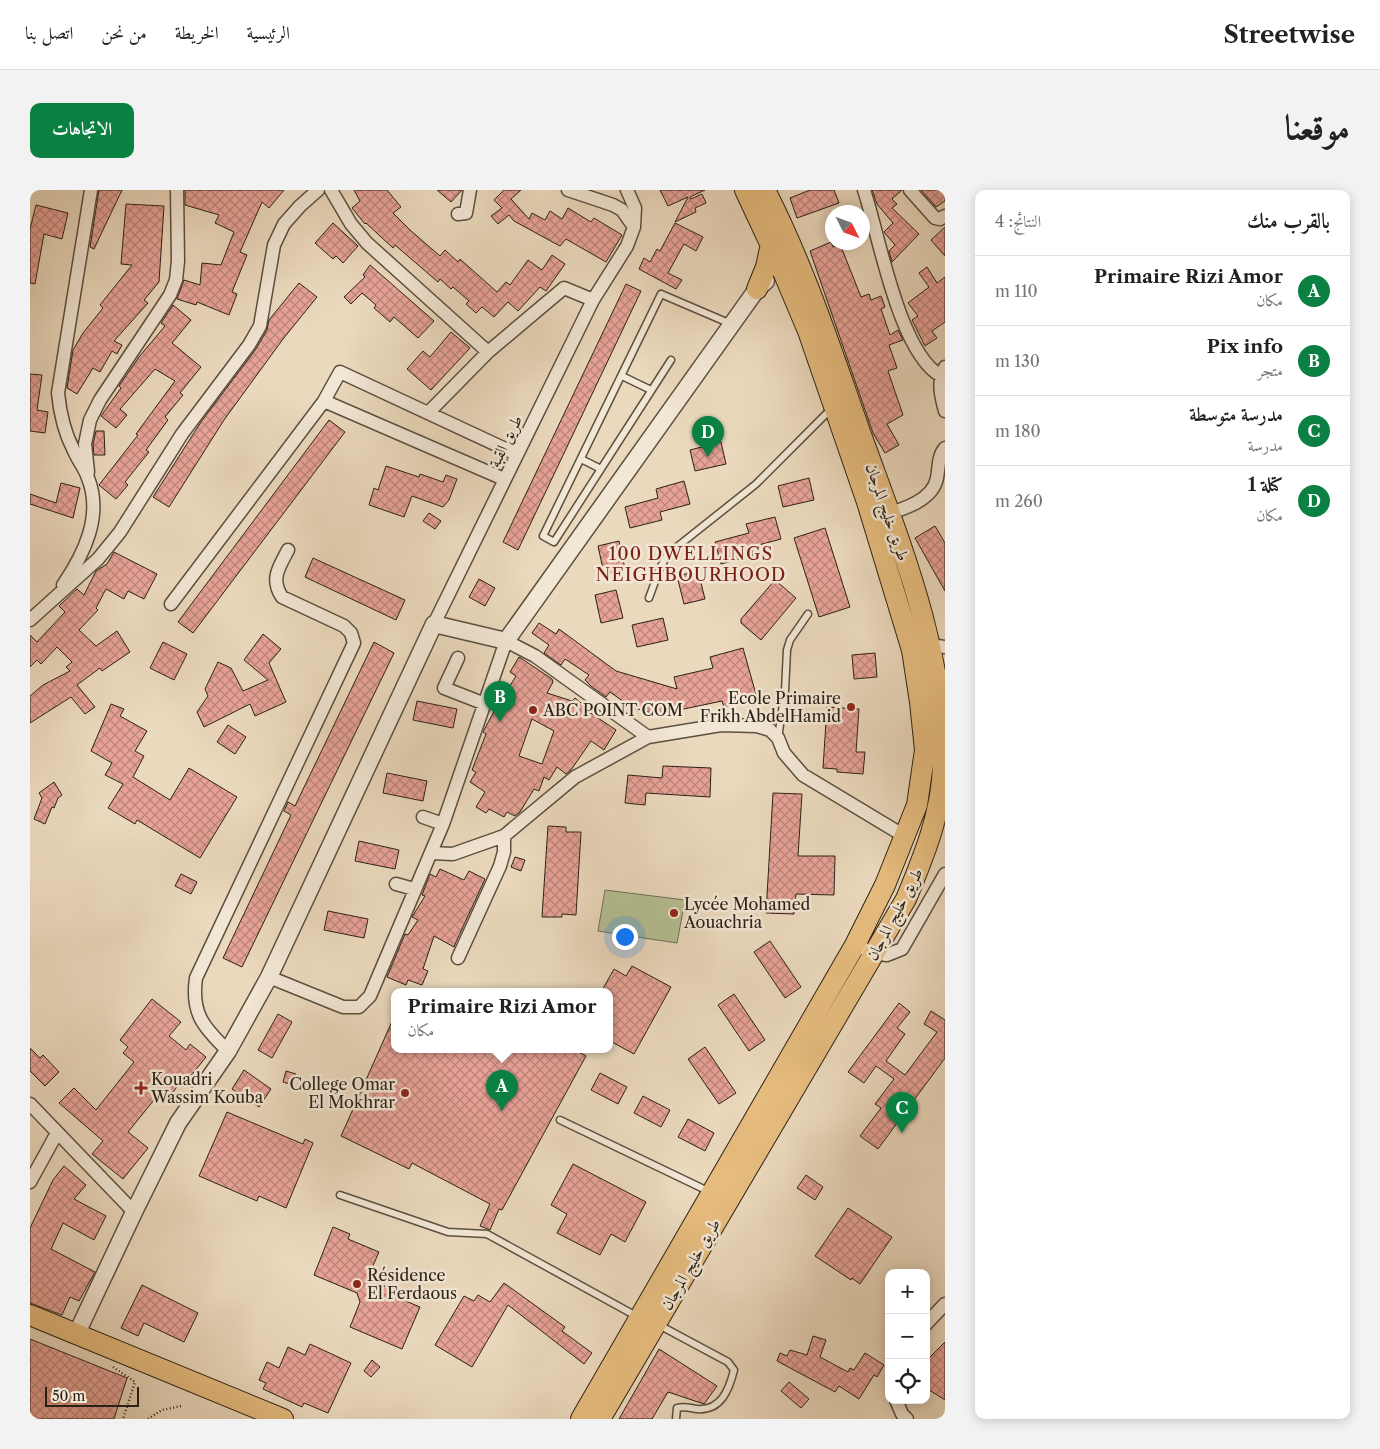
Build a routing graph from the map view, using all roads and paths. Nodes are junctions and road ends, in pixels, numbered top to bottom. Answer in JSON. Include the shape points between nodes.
{"nodes":[{"id":1,"x":91,"y":190,"type":"edge"},
{"id":2,"x":178,"y":190,"type":"edge"},
{"id":3,"x":318,"y":190,"type":"edge"},
{"id":4,"x":331,"y":190,"type":"edge"},
{"id":5,"x":470,"y":190,"type":"edge"},
{"id":6,"x":568,"y":190,"type":"edge"},
{"id":7,"x":627,"y":190,"type":"edge"},
{"id":8,"x":751,"y":190,"type":"edge"},
{"id":9,"x":864,"y":190,"type":"edge"},
{"id":10,"x":910,"y":190,"type":"edge"},
{"id":11,"x":458,"y":214,"type":"dead end"},
{"id":12,"x":945,"y":216,"type":"edge"},
{"id":13,"x":634,"y":227,"type":"junction"},
{"id":14,"x":771,"y":244,"type":"junction"},
{"id":15,"x":788,"y":262,"type":"junction"},
{"id":16,"x":789,"y":288,"type":"junction"},
{"id":17,"x":757,"y":289,"type":"junction"},
{"id":18,"x":593,"y":300,"type":"junction"},
{"id":19,"x":732,"y":324,"type":"junction"},
{"id":20,"x":488,"y":352,"type":"junction"},
{"id":21,"x":672,"y":360,"type":"dead end"},
{"id":22,"x":943,"y":372,"type":"edge"},
{"id":23,"x":622,"y":376,"type":"junction"},
{"id":24,"x":651,"y":390,"type":"junction"},
{"id":25,"x":324,"y":401,"type":"junction"},
{"id":26,"x":841,"y":403,"type":"junction"},
{"id":27,"x":945,"y":411,"type":"edge"},
{"id":28,"x":428,"y":414,"type":"junction"},
{"id":29,"x":945,"y":448,"type":"edge"},
{"id":30,"x":516,"y":454,"type":"junction"},
{"id":31,"x":581,"y":459,"type":"junction"},
{"id":32,"x":601,"y":469,"type":"junction"},
{"id":33,"x":88,"y":478,"type":"junction"},
{"id":34,"x":504,"y":479,"type":"junction"},
{"id":35,"x":881,"y":516,"type":"junction"},
{"id":36,"x":288,"y":550,"type":"dead end"},
{"id":37,"x":649,"y":598,"type":"dead end"},
{"id":38,"x":50,"y":604,"type":"junction"},
{"id":39,"x":171,"y":604,"type":"dead end"},
{"id":40,"x":808,"y":614,"type":"dead end"},
{"id":41,"x":30,"y":620,"type":"edge"},
{"id":42,"x":434,"y":624,"type":"junction"},
{"id":43,"x":506,"y":641,"type":"junction"},
{"id":44,"x":938,"y":646,"type":"edge"},
{"id":45,"x":458,"y":658,"type":"dead end"},
{"id":46,"x":943,"y":691,"type":"edge"},
{"id":47,"x":920,"y":702,"type":"junction"},
{"id":48,"x":484,"y":704,"type":"junction"},
{"id":49,"x":648,"y":737,"type":"junction"},
{"id":50,"x":778,"y":738,"type":"junction"},
{"id":51,"x":942,"y":808,"type":"edge"},
{"id":52,"x":423,"y":817,"type":"dead end"},
{"id":53,"x":442,"y":824,"type":"junction"},
{"id":54,"x":504,"y":836,"type":"junction"},
{"id":55,"x":906,"y":837,"type":"junction"},
{"id":56,"x":431,"y":853,"type":"junction"},
{"id":57,"x":945,"y":874,"type":"edge"},
{"id":58,"x":396,"y":884,"type":"dead end"},
{"id":59,"x":414,"y":889,"type":"junction"},
{"id":60,"x":855,"y":945,"type":"junction"},
{"id":61,"x":874,"y":953,"type":"junction"},
{"id":62,"x":458,"y":958,"type":"dead end"},
{"id":63,"x":269,"y":977,"type":"junction"},
{"id":64,"x":228,"y":1051,"type":"junction"},
{"id":65,"x":30,"y":1104,"type":"edge"},
{"id":66,"x":560,"y":1120,"type":"dead end"},
{"id":67,"x":57,"y":1133,"type":"junction"},
{"id":68,"x":737,"y":1168,"type":"junction"},
{"id":69,"x":30,"y":1182,"type":"edge"},
{"id":70,"x":712,"y":1193,"type":"junction"},
{"id":71,"x":340,"y":1195,"type":"dead end"},
{"id":72,"x":134,"y":1212,"type":"junction"},
{"id":73,"x":945,"y":1304,"type":"edge"},
{"id":74,"x":30,"y":1315,"type":"edge"},
{"id":75,"x":930,"y":1320,"type":"edge"},
{"id":76,"x":648,"y":1321,"type":"junction"},
{"id":77,"x":76,"y":1335,"type":"junction"},
{"id":78,"x":115,"y":1361,"type":"junction"},
{"id":79,"x":898,"y":1404,"type":"edge"},
{"id":80,"x":181,"y":1406,"type":"dead end"},
{"id":81,"x":123,"y":1419,"type":"edge"},
{"id":82,"x":148,"y":1419,"type":"edge"},
{"id":83,"x":247,"y":1419,"type":"edge"},
{"id":84,"x":283,"y":1419,"type":"edge"},
{"id":85,"x":581,"y":1419,"type":"edge"},
{"id":86,"x":600,"y":1419,"type":"edge"},
{"id":87,"x":676,"y":1419,"type":"edge"},
{"id":88,"x":907,"y":1419,"type":"edge"}],
"edges":[{"from":1,"to":33,"type":"street","via":[[58,393],[60,419]]},
{"from":2,"to":33,"type":"street","via":[[176,280],[170,295],[90,420],[85,444]]},
{"from":3,"to":38,"type":"street","via":[[284,224],[274,245],[262,319],[249,346],[182,434],[120,532],[98,559]]},
{"from":4,"to":20,"type":"street","via":[[351,224],[367,243]]},
{"from":5,"to":11,"type":"street","via":[[466,213]]},
{"from":6,"to":13,"type":"street","via":[[622,210]]},
{"from":7,"to":13,"type":"street","via":[[635,208]]},
{"from":8,"to":14,"type":"main road","name":"طريق خليج المرجان"},
{"from":8,"to":15,"type":"main road","name":"طريق خليج المرجان"},
{"from":9,"to":22,"type":"street","via":[[897,304],[910,336],[926,364]]},
{"from":10,"to":12,"type":"street","via":[[934,218]]},
{"from":13,"to":18,"type":"street","name":"طريق القبة","via":[[628,246]]},
{"from":14,"to":15,"type":"main road","name":"طريق خليج المرجان"},
{"from":14,"to":17,"type":"main road"},
{"from":15,"to":16,"type":"main road","name":"طريق خليج المرجان"},
{"from":15,"to":17,"type":"street"},
{"from":15,"to":26,"type":"main road","name":"طريق خليج المرجان"},
{"from":16,"to":17,"type":"main road","via":[[773,285]]},
{"from":16,"to":26,"type":"main road","name":"طريق خليج المرجان"},
{"from":17,"to":19,"type":"street"},
{"from":18,"to":20,"type":"street","via":[[564,288]]},
{"from":18,"to":30,"type":"street","name":"طريق القبة"},
{"from":19,"to":23,"type":"lane","via":[[661,294]]},
{"from":19,"to":43,"type":"street"},
{"from":20,"to":28,"type":"street"},
{"from":21,"to":24,"type":"lane"},
{"from":22,"to":27,"type":"street","via":[[940,391]]},
{"from":23,"to":24,"type":"lane"},
{"from":23,"to":31,"type":"lane"},
{"from":24,"to":32,"type":"lane"},
{"from":25,"to":28,"type":"street","via":[[340,372]]},
{"from":25,"to":34,"type":"street"},
{"from":25,"to":39,"type":"street"},
{"from":26,"to":35,"type":"main road","name":"طريق خليج المرجان"},
{"from":26,"to":37,"type":"lane","via":[[756,484],[668,554]]},
{"from":28,"to":30,"type":"street"},
{"from":29,"to":35,"type":"street","via":[[940,453],[933,490],[925,498]]},
{"from":30,"to":34,"type":"street","name":"طريق القبة"},
{"from":31,"to":32,"type":"lane"},
{"from":31,"to":32,"type":"lane","via":[[543,536],[554,542]]},
{"from":33,"to":38,"type":"street","via":[[93,501],[92,526],[75,568]]},
{"from":34,"to":42,"type":"street","name":"طريق القبة"},
{"from":35,"to":44,"type":"main road","name":"طريق خليج المرجان"},
{"from":35,"to":47,"type":"main road","name":"طريق خليج المرجان","via":[[912,650]]},
{"from":36,"to":64,"type":"street","via":[[276,572],[275,581],[282,597],[344,626],[354,643],[196,978],[195,1003],[202,1024]]},
{"from":38,"to":41,"type":"street"},
{"from":40,"to":50,"type":"lane","via":[[787,650]]},
{"from":42,"to":43,"type":"street"},
{"from":42,"to":63,"type":"street"},
{"from":43,"to":48,"type":"street"},
{"from":43,"to":49,"type":"street","via":[[535,656]]},
{"from":44,"to":46,"type":"main road","name":"طريق خليج المرجان"},
{"from":45,"to":48,"type":"street","via":[[444,688]]},
{"from":46,"to":47,"type":"main road"},
{"from":46,"to":51,"type":"main road","name":"طريق خليج المرجان"},
{"from":47,"to":55,"type":"main road","name":"طريق خليج المرجان","via":[[926,750],[918,805]]},
{"from":48,"to":53,"type":"street"},
{"from":49,"to":50,"type":"street","via":[[721,725],[757,726],[770,730]]},
{"from":49,"to":54,"type":"street","via":[[575,777]]},
{"from":50,"to":55,"type":"street","via":[[784,753],[803,775]]},
{"from":51,"to":61,"type":"main road","name":"طريق خليج المرجان","via":[[906,899]]},
{"from":52,"to":53,"type":"street"},
{"from":53,"to":56,"type":"street"},
{"from":54,"to":56,"type":"street","via":[[453,854]]},
{"from":54,"to":62,"type":"street","via":[[500,866]]},
{"from":55,"to":60,"type":"main road","name":"طريق خليج المرجان"},
{"from":56,"to":59,"type":"street"},
{"from":57,"to":61,"type":"street","via":[[902,949],[887,955]]},
{"from":58,"to":59,"type":"street"},
{"from":59,"to":63,"type":"street","via":[[370,996],[359,1006],[343,1007]]},
{"from":60,"to":61,"type":"street"},
{"from":60,"to":68,"type":"main road","name":"طريق خليج المرجان"},
{"from":61,"to":68,"type":"main road","name":"طريق خليج المرجان"},
{"from":63,"to":64,"type":"street"},
{"from":64,"to":72,"type":"street","via":[[182,1117]]},
{"from":65,"to":67,"type":"street"},
{"from":66,"to":70,"type":"lane"},
{"from":67,"to":69,"type":"street"},
{"from":67,"to":72,"type":"street"},
{"from":68,"to":70,"type":"main road","name":"طريق خليج المرجان"},
{"from":68,"to":76,"type":"main road","name":"طريق خليج المرجان"},
{"from":70,"to":76,"type":"main road","name":"طريق خليج المرجان"},
{"from":71,"to":76,"type":"lane","via":[[448,1232],[487,1234]]},
{"from":72,"to":77,"type":"street"},
{"from":73,"to":75,"type":"street"},
{"from":74,"to":77,"type":"main road"},
{"from":76,"to":85,"type":"main road","name":"طريق خليج المرجان"},
{"from":76,"to":86,"type":"main road","name":"طريق خليج المرجان"},
{"from":76,"to":87,"type":"lane","via":[[728,1362],[734,1370],[722,1401],[709,1409],[677,1408]]},
{"from":77,"to":78,"type":"main road","via":[[96,1352]]},
{"from":77,"to":84,"type":"main road"},
{"from":78,"to":81,"type":"path","via":[[112,1368],[135,1382]]},
{"from":78,"to":83,"type":"main road"},
{"from":79,"to":88,"type":"street"},
{"from":80,"to":82,"type":"path","via":[[162,1410]]}]}
